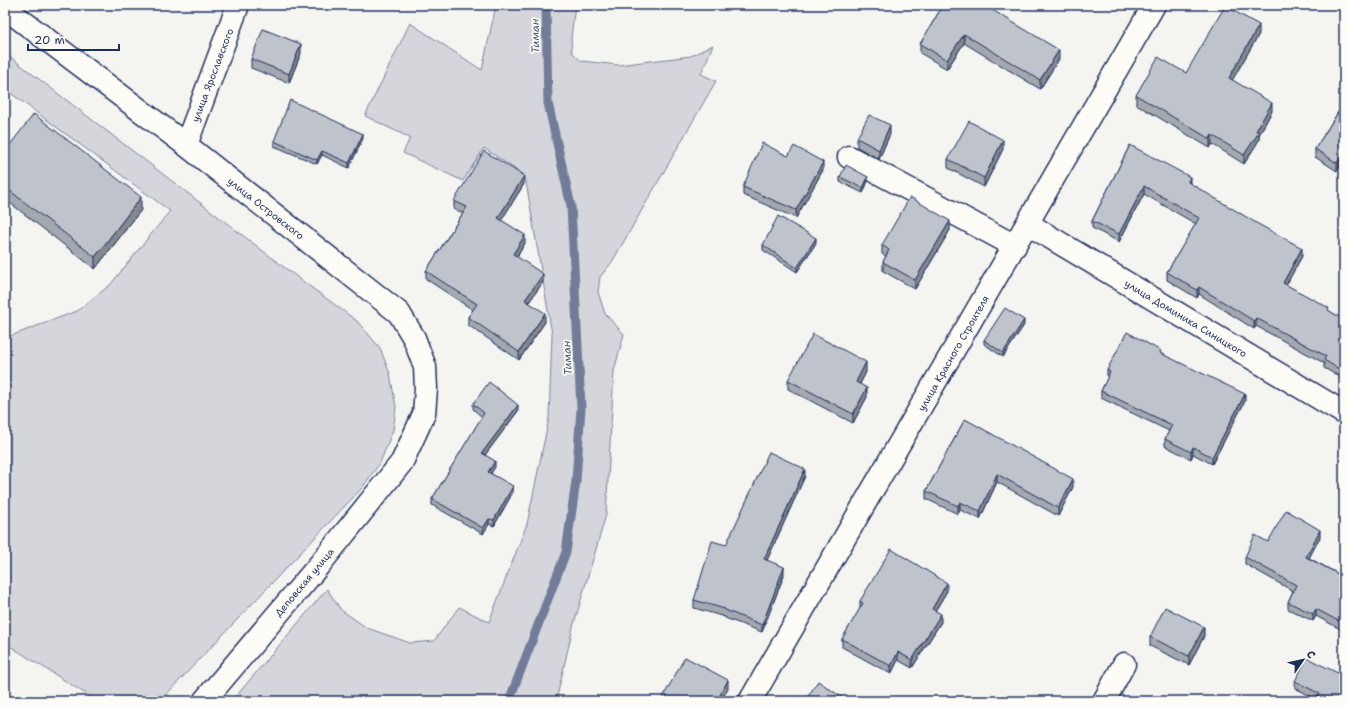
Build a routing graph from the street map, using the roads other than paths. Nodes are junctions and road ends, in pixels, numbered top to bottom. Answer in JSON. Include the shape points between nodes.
{"nodes":[{"id":1,"x":238,"y":5,"type":"edge"},
{"id":2,"x":1154,"y":5,"type":"edge"},
{"id":3,"x":5,"y":8,"type":"edge"},
{"id":4,"x":186,"y":145,"type":"junction"},
{"id":5,"x":849,"y":157,"type":"dead end"},
{"id":6,"x":1028,"y":224,"type":"junction"},
{"id":7,"x":1015,"y":246,"type":"junction"},
{"id":8,"x":1344,"y":413,"type":"edge"},
{"id":9,"x":402,"y":462,"type":"joint"},
{"id":10,"x":1124,"y":664,"type":"dead end"},
{"id":11,"x":204,"y":701,"type":"edge"},
{"id":12,"x":750,"y":701,"type":"edge"},
{"id":13,"x":1104,"y":701,"type":"edge"}],
"edges":[{"from":1,"to":4,"type":"street","name":"улица Ярославского"},
{"from":2,"to":6,"type":"street","name":"улица Красного Строителя"},
{"from":3,"to":4,"type":"street","name":"улица Островского"},
{"from":4,"to":9,"type":"street","name":"улица Островского","via":[[398,313],[414,338],[425,367],[426,389],[424,414]]},
{"from":5,"to":7,"type":"street"},
{"from":6,"to":7,"type":"street","name":"улица Красного Строителя"},
{"from":6,"to":8,"type":"street","name":"улица Доминика Синицкого"},
{"from":7,"to":12,"type":"street","name":"улица Красного Строителя"},
{"from":9,"to":11,"type":"street","name":"Деповская улица"},
{"from":10,"to":13,"type":"street"}]}
